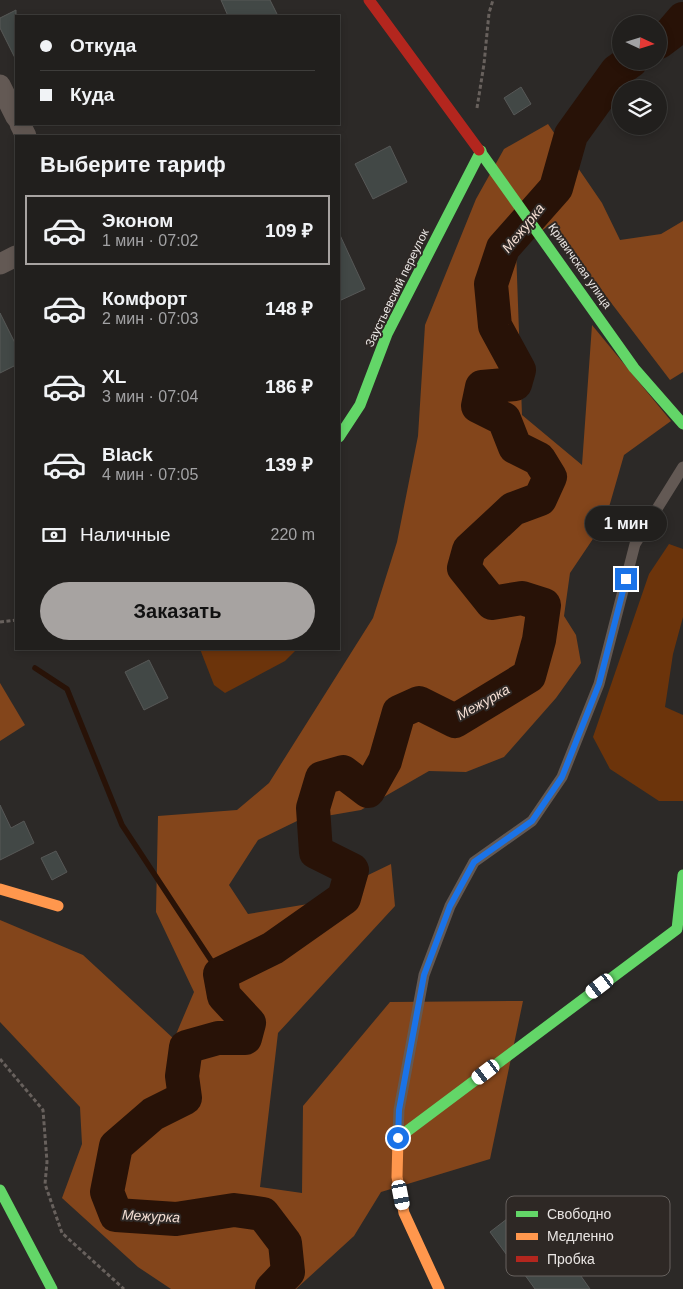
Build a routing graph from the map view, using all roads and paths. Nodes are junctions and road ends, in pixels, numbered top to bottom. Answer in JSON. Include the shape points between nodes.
{"nodes":[{"id":1,"x":369,"y":0,"type":"edge"},
{"id":2,"x":493,"y":0,"type":"edge"},
{"id":3,"x":0,"y":85,"type":"edge"},
{"id":4,"x":15,"y":115,"type":"edge"},
{"id":5,"x":471,"y":138,"type":"junction"},
{"id":6,"x":481,"y":151,"type":"junction"},
{"id":7,"x":15,"y":256,"type":"edge"},
{"id":8,"x":0,"y":264,"type":"edge"},
{"id":9,"x":682,"y":420,"type":"edge"},
{"id":10,"x":340,"y":436,"type":"edge"},
{"id":11,"x":683,"y":467,"type":"edge"},
{"id":12,"x":15,"y":620,"type":"edge"},
{"id":13,"x":0,"y":622,"type":"edge"},
{"id":14,"x":683,"y":874,"type":"edge"},
{"id":15,"x":0,"y":889,"type":"edge"},
{"id":16,"x":58,"y":906,"type":"dead end"},
{"id":17,"x":0,"y":1059,"type":"edge"},
{"id":18,"x":398,"y":1138,"type":"junction"},
{"id":19,"x":0,"y":1190,"type":"edge"},
{"id":20,"x":52,"y":1289,"type":"edge"},
{"id":21,"x":124,"y":1289,"type":"edge"},
{"id":22,"x":439,"y":1289,"type":"edge"}],
"edges":[{"from":1,"to":5,"type":"street","name":"Кривичская улица"},
{"from":2,"to":5,"type":"path"},
{"from":3,"to":4,"type":"street"},
{"from":5,"to":6,"type":"street","name":"Кривичская улица"},
{"from":6,"to":9,"type":"street","name":"Кривичская улица","via":[[634,368]]},
{"from":6,"to":10,"type":"street","name":"Заустьевский переулок","via":[[387,334],[360,405]]},
{"from":7,"to":8,"type":"street"},
{"from":11,"to":18,"type":"lane","via":[[635,544],[599,684],[562,777],[532,821],[474,862],[450,906],[424,975],[399,1110]]},
{"from":12,"to":13,"type":"path"},
{"from":14,"to":18,"type":"street","via":[[676,929]]},
{"from":15,"to":16,"type":"street"},
{"from":17,"to":21,"type":"path","via":[[43,1110],[47,1162],[45,1184],[62,1233]]},
{"from":18,"to":22,"type":"street","via":[[398,1177],[404,1212]]},
{"from":19,"to":20,"type":"street"}]}
